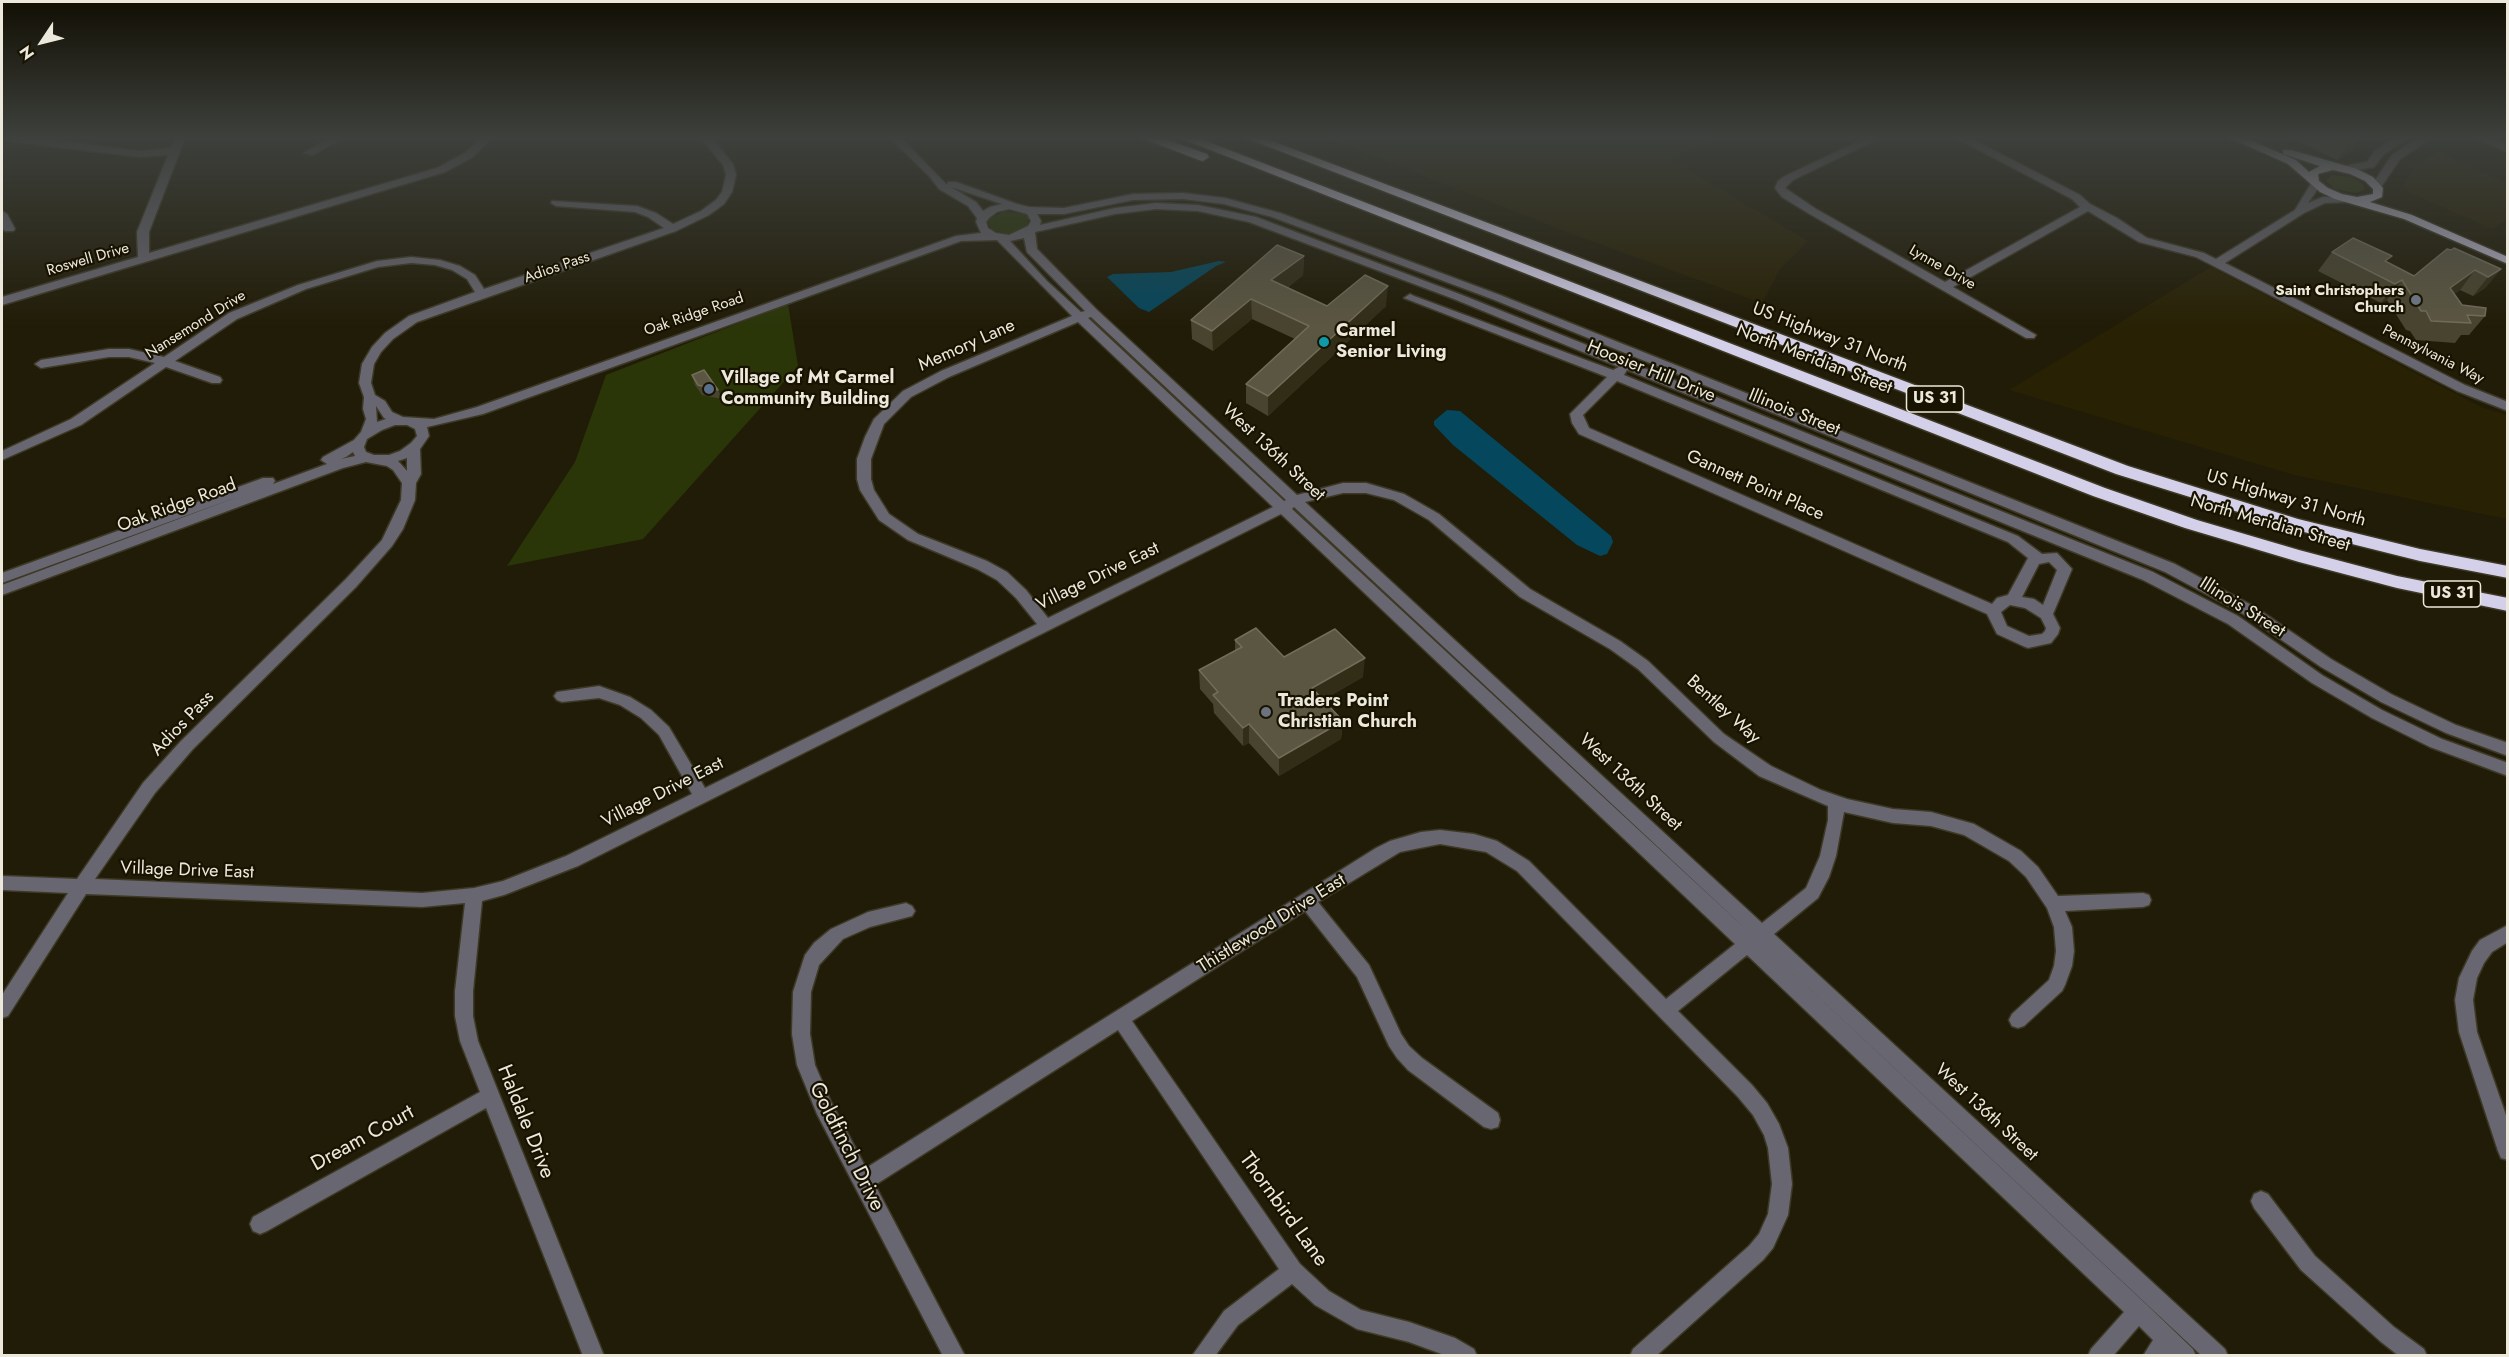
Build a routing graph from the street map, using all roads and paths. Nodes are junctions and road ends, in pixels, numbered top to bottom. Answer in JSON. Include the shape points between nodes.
{"nodes":[{"id":1,"x":155,"y":201,"type":"edge"},
{"id":2,"x":336,"y":201,"type":"edge"},
{"id":3,"x":720,"y":201,"type":"edge"},
{"id":4,"x":968,"y":201,"type":"edge"},
{"id":5,"x":1001,"y":201,"type":"edge"},
{"id":6,"x":1112,"y":201,"type":"edge"},
{"id":7,"x":1226,"y":201,"type":"edge"},
{"id":8,"x":1328,"y":201,"type":"edge"},
{"id":9,"x":1347,"y":201,"type":"edge"},
{"id":10,"x":1416,"y":201,"type":"edge"},
{"id":11,"x":1796,"y":201,"type":"edge"},
{"id":12,"x":2081,"y":201,"type":"edge"},
{"id":13,"x":2304,"y":201,"type":"edge"},
{"id":14,"x":2320,"y":201,"type":"edge"},
{"id":15,"x":2356,"y":201,"type":"edge"},
{"id":16,"x":2394,"y":201,"type":"edge"},
{"id":17,"x":556,"y":203,"type":"dead end"},
{"id":18,"x":2086,"y":206,"type":"junction"},
{"id":19,"x":1025,"y":209,"type":"junction"},
{"id":20,"x":2300,"y":211,"type":"junction"},
{"id":21,"x":2,"y":214,"type":"edge"},
{"id":22,"x":1389,"y":218,"type":"junction"},
{"id":23,"x":982,"y":219,"type":"junction"},
{"id":24,"x":9,"y":229,"type":"dead end"},
{"id":25,"x":672,"y":229,"type":"junction"},
{"id":26,"x":1030,"y":231,"type":"junction"},
{"id":27,"x":997,"y":237,"type":"junction"},
{"id":28,"x":919,"y":251,"type":"junction"},
{"id":29,"x":2508,"y":251,"type":"edge"},
{"id":30,"x":144,"y":259,"type":"junction"},
{"id":31,"x":2508,"y":261,"type":"edge"},
{"id":32,"x":2217,"y":263,"type":"junction"},
{"id":33,"x":1944,"y":287,"type":"junction"},
{"id":34,"x":481,"y":293,"type":"junction"},
{"id":35,"x":1410,"y":298,"type":"dead end"},
{"id":36,"x":2,"y":301,"type":"edge"},
{"id":37,"x":1086,"y":315,"type":"junction"},
{"id":38,"x":2030,"y":335,"type":"dead end"},
{"id":39,"x":164,"y":362,"type":"junction"},
{"id":40,"x":41,"y":364,"type":"dead end"},
{"id":41,"x":1625,"y":364,"type":"junction"},
{"id":42,"x":1616,"y":376,"type":"junction"},
{"id":43,"x":216,"y":380,"type":"dead end"},
{"id":44,"x":370,"y":398,"type":"junction"},
{"id":45,"x":2508,"y":407,"type":"edge"},
{"id":46,"x":479,"y":411,"type":"junction"},
{"id":47,"x":399,"y":420,"type":"junction"},
{"id":48,"x":417,"y":423,"type":"junction"},
{"id":49,"x":363,"y":438,"type":"junction"},
{"id":50,"x":417,"y":445,"type":"junction"},
{"id":51,"x":2,"y":456,"type":"edge"},
{"id":52,"x":373,"y":460,"type":"junction"},
{"id":53,"x":409,"y":483,"type":"junction"},
{"id":54,"x":1289,"y":504,"type":"junction"},
{"id":55,"x":2060,"y":540,"type":"junction"},
{"id":56,"x":2046,"y":558,"type":"junction"},
{"id":57,"x":2508,"y":572,"type":"edge"},
{"id":58,"x":2,"y":578,"type":"edge"},
{"id":59,"x":2397,"y":582,"type":"junction"},
{"id":60,"x":2,"y":590,"type":"edge"},
{"id":61,"x":2013,"y":600,"type":"junction"},
{"id":62,"x":2508,"y":605,"type":"edge"},
{"id":63,"x":1994,"y":611,"type":"junction"},
{"id":64,"x":2508,"y":612,"type":"edge"},
{"id":65,"x":2046,"y":614,"type":"junction"},
{"id":66,"x":1046,"y":625,"type":"junction"},
{"id":67,"x":562,"y":696,"type":"dead end"},
{"id":68,"x":2508,"y":750,"type":"edge"},
{"id":69,"x":2508,"y":770,"type":"edge"},
{"id":70,"x":701,"y":796,"type":"junction"},
{"id":71,"x":1836,"y":802,"type":"junction"},
{"id":72,"x":2,"y":883,"type":"edge"},
{"id":73,"x":81,"y":886,"type":"junction"},
{"id":74,"x":474,"y":895,"type":"junction"},
{"id":75,"x":2143,"y":900,"type":"dead end"},
{"id":76,"x":1308,"y":903,"type":"junction"},
{"id":77,"x":2054,"y":904,"type":"junction"},
{"id":78,"x":906,"y":911,"type":"dead end"},
{"id":79,"x":2508,"y":933,"type":"edge"},
{"id":80,"x":1755,"y":939,"type":"junction"},
{"id":81,"x":2,"y":1011,"type":"edge"},
{"id":82,"x":1665,"y":1011,"type":"junction"},
{"id":83,"x":1120,"y":1018,"type":"junction"},
{"id":84,"x":2018,"y":1020,"type":"dead end"},
{"id":85,"x":490,"y":1096,"type":"junction"},
{"id":86,"x":1491,"y":1120,"type":"dead end"},
{"id":87,"x":2508,"y":1151,"type":"edge"},
{"id":88,"x":863,"y":1181,"type":"junction"},
{"id":89,"x":2261,"y":1201,"type":"dead end"},
{"id":90,"x":260,"y":1224,"type":"dead end"},
{"id":91,"x":1293,"y":1271,"type":"junction"},
{"id":92,"x":2139,"y":1311,"type":"junction"},
{"id":93,"x":2168,"y":1339,"type":"junction"},
{"id":94,"x":591,"y":1354,"type":"edge"},
{"id":95,"x":955,"y":1356,"type":"edge"},
{"id":96,"x":1202,"y":1356,"type":"edge"},
{"id":97,"x":1467,"y":1356,"type":"edge"},
{"id":98,"x":1640,"y":1356,"type":"edge"},
{"id":99,"x":2098,"y":1356,"type":"edge"},
{"id":100,"x":2153,"y":1356,"type":"edge"},
{"id":101,"x":2186,"y":1356,"type":"edge"},
{"id":102,"x":2218,"y":1356,"type":"edge"},
{"id":103,"x":2417,"y":1356,"type":"edge"}],
"edges":[{"from":1,"to":30,"type":"street","via":[[143,232]]},
{"from":2,"to":30,"type":"street","name":"Roswell Drive"},
{"from":3,"to":25,"type":"street","name":"Adios Pass"},
{"from":4,"to":23,"type":"street"},
{"from":5,"to":19,"type":"street"},
{"from":6,"to":19,"type":"street","name":"Illinois Street","via":[[1064,211]]},
{"from":7,"to":68,"type":"street","name":"Illinois Street","via":[[1276,215],[1486,293],[2170,568],[2250,611],[2386,698],[2443,726]]},
{"from":8,"to":22,"type":"highway"},
{"from":9,"to":22,"type":"highway","name":"North Meridian Street","number":"US 31"},
{"from":10,"to":57,"type":"highway","name":"US Highway 31 North","number":"US 31","via":[[2151,480],[2361,541]]},
{"from":11,"to":33,"type":"street","name":"Lynne Drive"},
{"from":12,"to":18,"type":"street","name":"Pennsylvania Way"},
{"from":13,"to":20,"type":"street"},
{"from":14,"to":20,"type":"street"},
{"from":15,"to":31,"type":"main road","via":[[2418,221]]},
{"from":16,"to":29,"type":"main road"},
{"from":17,"to":25,"type":"street","via":[[637,209]]},
{"from":18,"to":32,"type":"street","name":"Pennsylvania Way","via":[[2143,240]]},
{"from":18,"to":33,"type":"street","via":[[2082,212]]},
{"from":19,"to":23,"type":"street","name":"Oak Ridge Road","via":[[999,208]]},
{"from":19,"to":26,"type":"street","name":"West 136th Street","via":[[1036,218]]},
{"from":20,"to":32,"type":"street"},
{"from":21,"to":24,"type":"street"},
{"from":22,"to":59,"type":"highway","name":"North Meridian Street","number":"US 31","via":[[2098,492],[2248,542]]},
{"from":23,"to":27,"type":"street","name":"West 136th Street","via":[[983,230]]},
{"from":23,"to":28,"type":"street","name":"Oak Ridge Road"},
{"from":25,"to":34,"type":"street","name":"Adios Pass"},
{"from":26,"to":27,"type":"street","name":"Oak Ridge Road","via":[[1015,237]]},
{"from":26,"to":37,"type":"street","name":"West 136th Street","via":[[1030,250]]},
{"from":26,"to":41,"type":"street","name":"Illinois Street","via":[[1142,207],[1183,207],[1231,214],[1424,284]]},
{"from":27,"to":28,"type":"street","name":"Oak Ridge Road","via":[[967,236]]},
{"from":27,"to":37,"type":"street","name":"West 136th Street","via":[[1043,283]]},
{"from":28,"to":46,"type":"street","name":"Oak Ridge Road"},
{"from":30,"to":36,"type":"street","name":"Roswell Drive"},
{"from":32,"to":45,"type":"street","name":"Pennsylvania Way","via":[[2461,388]]},
{"from":33,"to":38,"type":"street","name":"Lynne Drive"},
{"from":34,"to":39,"type":"street","name":"Nansemond Drive","via":[[471,277],[447,264],[411,260],[377,264],[257,304]]},
{"from":34,"to":44,"type":"street","name":"Adios Pass","via":[[424,314],[389,336],[368,364],[365,383]]},
{"from":35,"to":42,"type":"street","name":"Hoosier Hill Drive"},
{"from":37,"to":54,"type":"street","name":"West 136th Street"},
{"from":37,"to":66,"type":"street","name":"Memory Lane","via":[[907,394],[879,422],[864,459],[867,490],[884,517],[913,537],[1002,576]]},
{"from":39,"to":40,"type":"street","via":[[119,352]]},
{"from":39,"to":43,"type":"street"},
{"from":39,"to":51,"type":"street","name":"Nansemond Drive","via":[[76,422]]},
{"from":41,"to":42,"type":"street","name":"Gannett Point Place"},
{"from":41,"to":55,"type":"street","name":"Illinois Street"},
{"from":42,"to":56,"type":"street","name":"Hoosier Hill Drive","via":[[2013,539]]},
{"from":42,"to":63,"type":"street","name":"Gannett Point Place","via":[[1576,414],[1584,431]]},
{"from":44,"to":47,"type":"street","via":[[381,404],[388,416]]},
{"from":44,"to":49,"type":"street","name":"Adios Pass","via":[[371,424]]},
{"from":46,"to":48,"type":"street","name":"Oak Ridge Road","via":[[435,423]]},
{"from":46,"to":50,"type":"street","name":"Oak Ridge Road"},
{"from":47,"to":48,"type":"street","name":"Oak Ridge Road"},
{"from":47,"to":49,"type":"street","name":"Oak Ridge Road","via":[[382,424]]},
{"from":48,"to":50,"type":"street","name":"Adios Pass","via":[[423,431]]},
{"from":49,"to":52,"type":"street","via":[[359,452]]},
{"from":49,"to":58,"type":"street","name":"Oak Ridge Road","via":[[336,457]]},
{"from":50,"to":52,"type":"street","name":"Oak Ridge Road","via":[[396,458]]},
{"from":50,"to":53,"type":"street","name":"Adios Pass","via":[[414,474]]},
{"from":52,"to":53,"type":"street","via":[[398,467]]},
{"from":52,"to":60,"type":"street","name":"Oak Ridge Road","via":[[334,466]]},
{"from":53,"to":73,"type":"street","name":"Adios Pass","via":[[404,513],[382,549],[187,745],[149,788]]},
{"from":54,"to":66,"type":"street","name":"Village Drive East"},
{"from":54,"to":71,"type":"street","name":"Bentley Way","via":[[1318,492],[1366,488],[1417,506],[1525,593],[1643,665],[1743,756],[1787,783]]},
{"from":54,"to":80,"type":"street","name":"West 136th Street"},
{"from":55,"to":56,"type":"street"},
{"from":55,"to":69,"type":"street","name":"Illinois Street","via":[[2201,602],[2385,718],[2436,743]]},
{"from":56,"to":61,"type":"street","via":[[2034,560]]},
{"from":56,"to":65,"type":"street","via":[[2065,569]]},
{"from":59,"to":62,"type":"highway","name":"North Meridian Street","number":"US 31"},
{"from":59,"to":64,"type":"highway"},
{"from":61,"to":63,"type":"street","via":[[2002,602]]},
{"from":61,"to":65,"type":"street","via":[[2029,603]]},
{"from":63,"to":65,"type":"street","via":[[2002,630],[2028,642],[2046,639],[2051,634],[2053,628]]},
{"from":66,"to":70,"type":"street","name":"Village Drive East"},
{"from":67,"to":70,"type":"street","via":[[598,692],[636,707],[664,731]]},
{"from":70,"to":74,"type":"street","name":"Village Drive East","via":[[554,870]]},
{"from":71,"to":77,"type":"street","name":"Bentley Way","via":[[1872,813],[1950,824],[1983,836],[2024,864]]},
{"from":71,"to":80,"type":"street","via":[[1836,820],[1821,877],[1812,893]]},
{"from":72,"to":73,"type":"street","name":"Village Drive East"},
{"from":73,"to":74,"type":"street","name":"Village Drive East","via":[[422,900]]},
{"from":73,"to":81,"type":"street","name":"Adios Pass"},
{"from":74,"to":85,"type":"street","name":"Haldale Drive","via":[[464,1016]]},
{"from":75,"to":77,"type":"street"},
{"from":76,"to":82,"type":"street","name":"Thistlewood Drive East","via":[[1382,854],[1409,842],[1440,837],[1482,844],[1523,866]]},
{"from":76,"to":83,"type":"street","name":"Thistlewood Drive East"},
{"from":76,"to":86,"type":"street","via":[[1363,971],[1403,1052]]},
{"from":77,"to":84,"type":"street","name":"Bentley Way","via":[[2063,927],[2063,966],[2056,985]]},
{"from":78,"to":88,"type":"street","name":"Goldfinch Drive","via":[[868,920],[827,942],[811,961],[802,992],[801,1034],[806,1065]]},
{"from":79,"to":87,"type":"street","via":[[2486,946],[2478,957],[2468,978],[2464,1000],[2468,1032]]},
{"from":80,"to":82,"type":"street"},
{"from":80,"to":92,"type":"street","name":"West 136th Street"},
{"from":80,"to":102,"type":"street","name":"West 136th Street"},
{"from":82,"to":98,"type":"street","name":"Thistlewood Drive East","via":[[1760,1109],[1778,1148],[1782,1184],[1778,1215],[1756,1253]]},
{"from":83,"to":88,"type":"street","name":"Thistlewood Drive East"},
{"from":83,"to":91,"type":"street","name":"Thornbird Lane"},
{"from":85,"to":90,"type":"street","name":"Dream Court"},
{"from":85,"to":94,"type":"street","name":"Haldale Drive"},
{"from":88,"to":95,"type":"street","name":"Goldfinch Drive"},
{"from":89,"to":103,"type":"street","via":[[2308,1263]]},
{"from":91,"to":96,"type":"street","via":[[1231,1318]]},
{"from":91,"to":97,"type":"street","name":"Thornbird Lane","via":[[1322,1298],[1357,1318],[1409,1332]]},
{"from":92,"to":93,"type":"street","name":"West 136th Street"},
{"from":92,"to":99,"type":"street"},
{"from":93,"to":100,"type":"street"},
{"from":93,"to":101,"type":"street","name":"West 136th Street"}]}
